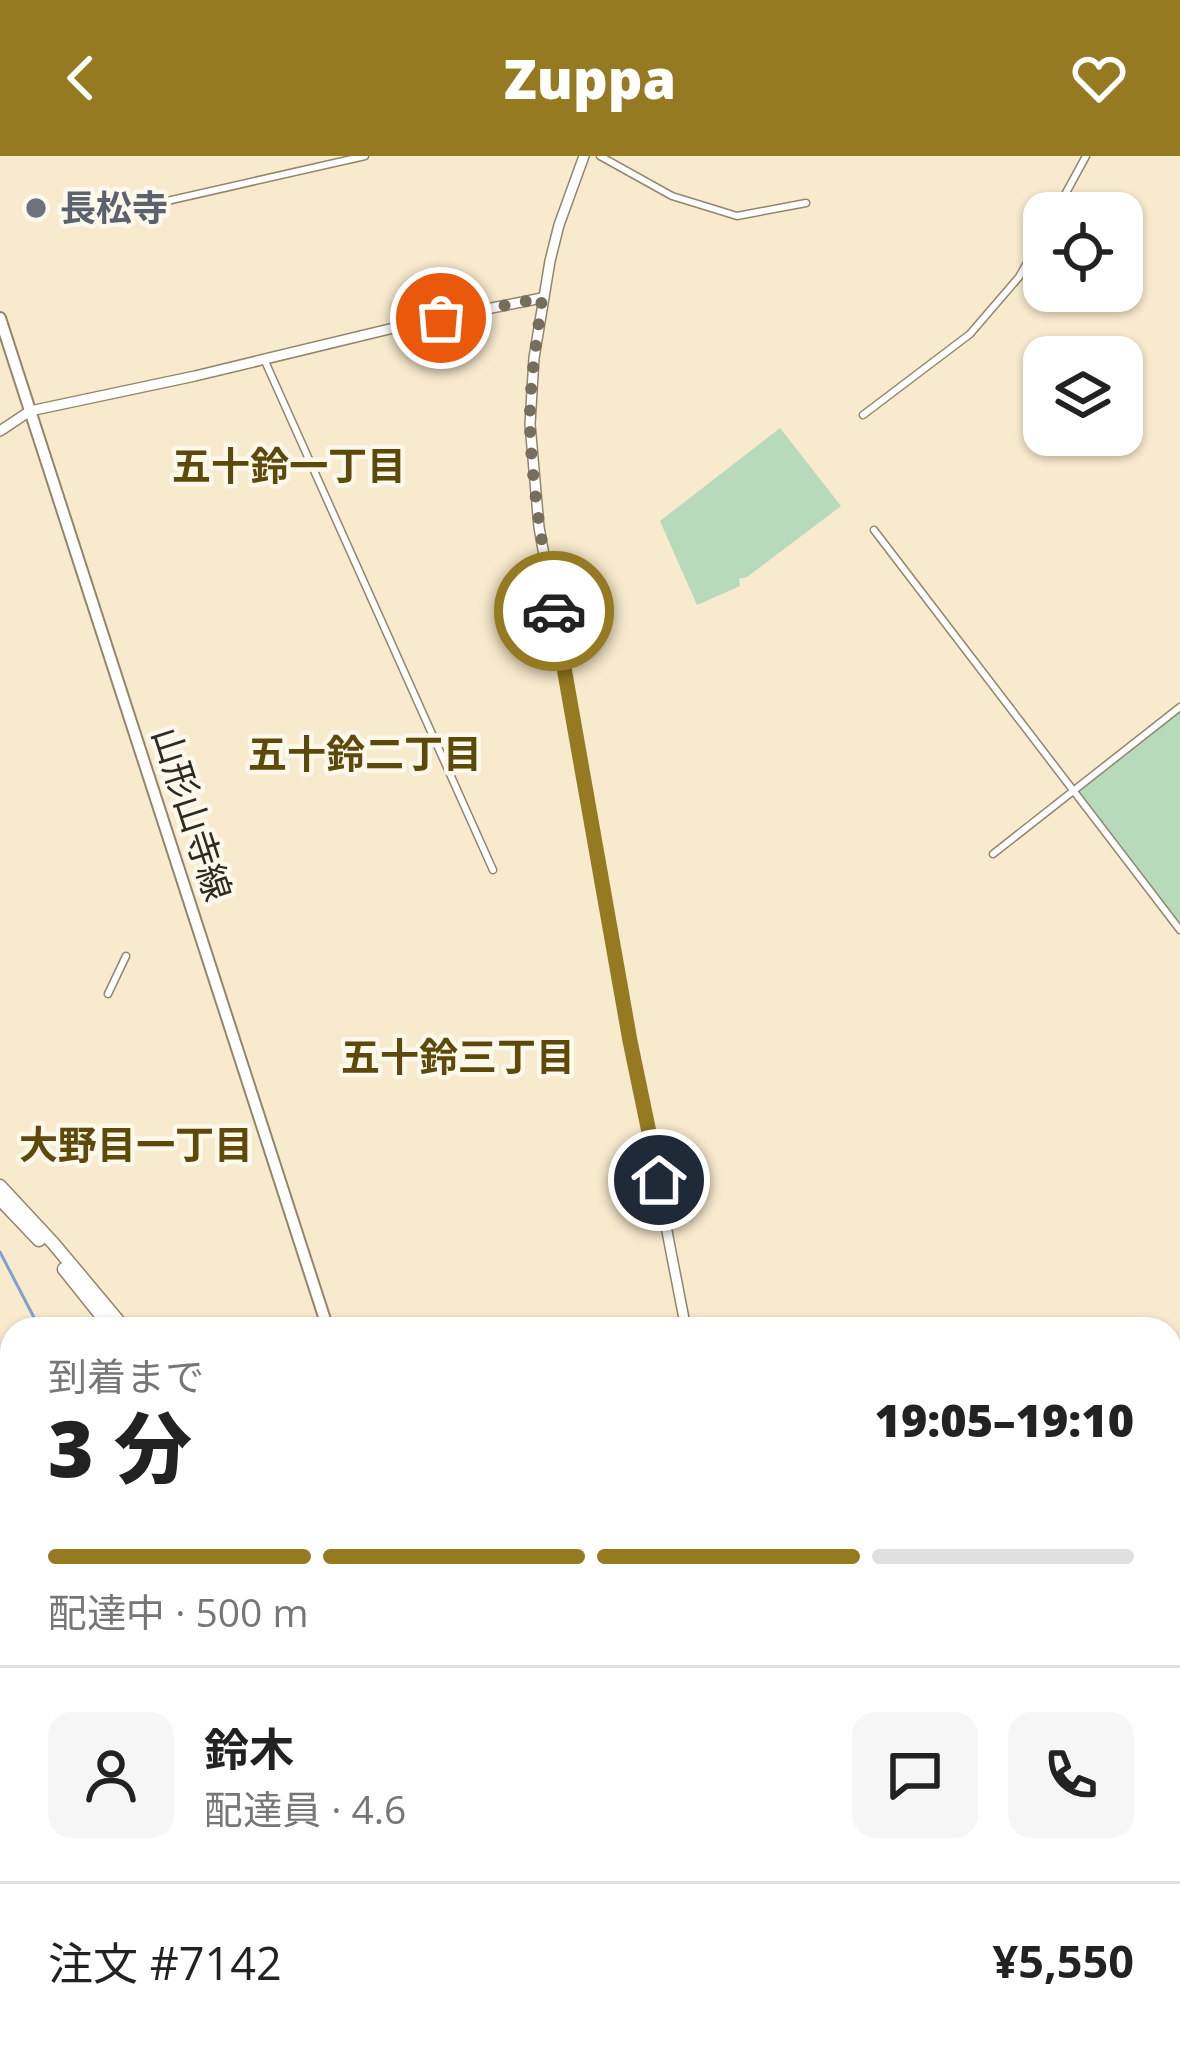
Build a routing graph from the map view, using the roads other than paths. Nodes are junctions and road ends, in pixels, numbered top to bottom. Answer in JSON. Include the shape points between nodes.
{"nodes":[{"id":1,"x":365,"y":156,"type":"edge"},
{"id":2,"x":584,"y":156,"type":"edge"},
{"id":3,"x":600,"y":156,"type":"edge"},
{"id":4,"x":1086,"y":156,"type":"edge"},
{"id":5,"x":1066,"y":192,"type":"edge"},
{"id":6,"x":806,"y":203,"type":"dead end"},
{"id":7,"x":79,"y":221,"type":"dead end"},
{"id":8,"x":1023,"y":270,"type":"edge"},
{"id":9,"x":542,"y":298,"type":"junction"},
{"id":10,"x":0,"y":318,"type":"edge"},
{"id":11,"x":264,"y":359,"type":"junction"},
{"id":12,"x":30,"y":411,"type":"junction"},
{"id":13,"x":863,"y":415,"type":"dead end"},
{"id":14,"x":0,"y":430,"type":"edge"},
{"id":15,"x":874,"y":530,"type":"dead end"},
{"id":16,"x":1180,"y":707,"type":"edge"},
{"id":17,"x":1072,"y":791,"type":"junction"},
{"id":18,"x":993,"y":854,"type":"dead end"},
{"id":19,"x":494,"y":870,"type":"dead end"},
{"id":20,"x":1180,"y":930,"type":"edge"},
{"id":21,"x":126,"y":956,"type":"dead end"},
{"id":22,"x":108,"y":994,"type":"dead end"},
{"id":23,"x":0,"y":1186,"type":"edge"},
{"id":24,"x":0,"y":1199,"type":"edge"},
{"id":25,"x":102,"y":1317,"type":"edge"},
{"id":26,"x":114,"y":1317,"type":"edge"},
{"id":27,"x":324,"y":1317,"type":"edge"},
{"id":28,"x":684,"y":1317,"type":"edge"}],
"edges":[{"from":1,"to":7,"type":"street"},
{"from":2,"to":9,"type":"street"},
{"from":3,"to":6,"type":"street","via":[[672,196],[737,216]]},
{"from":4,"to":5,"type":"street"},
{"from":8,"to":13,"type":"street","via":[[970,334]]},
{"from":9,"to":11,"type":"street"},
{"from":9,"to":28,"type":"street","via":[[530,424],[539,527]]},
{"from":10,"to":12,"type":"main road","name":"山形山寺線"},
{"from":11,"to":12,"type":"street"},
{"from":11,"to":19,"type":"street"},
{"from":12,"to":14,"type":"street"},
{"from":12,"to":27,"type":"main road","name":"山形山寺線"},
{"from":15,"to":17,"type":"street"},
{"from":16,"to":17,"type":"street"},
{"from":17,"to":18,"type":"street"},
{"from":17,"to":20,"type":"street"},
{"from":21,"to":22,"type":"street"},
{"from":23,"to":26,"type":"highway"},
{"from":24,"to":25,"type":"highway"}]}
